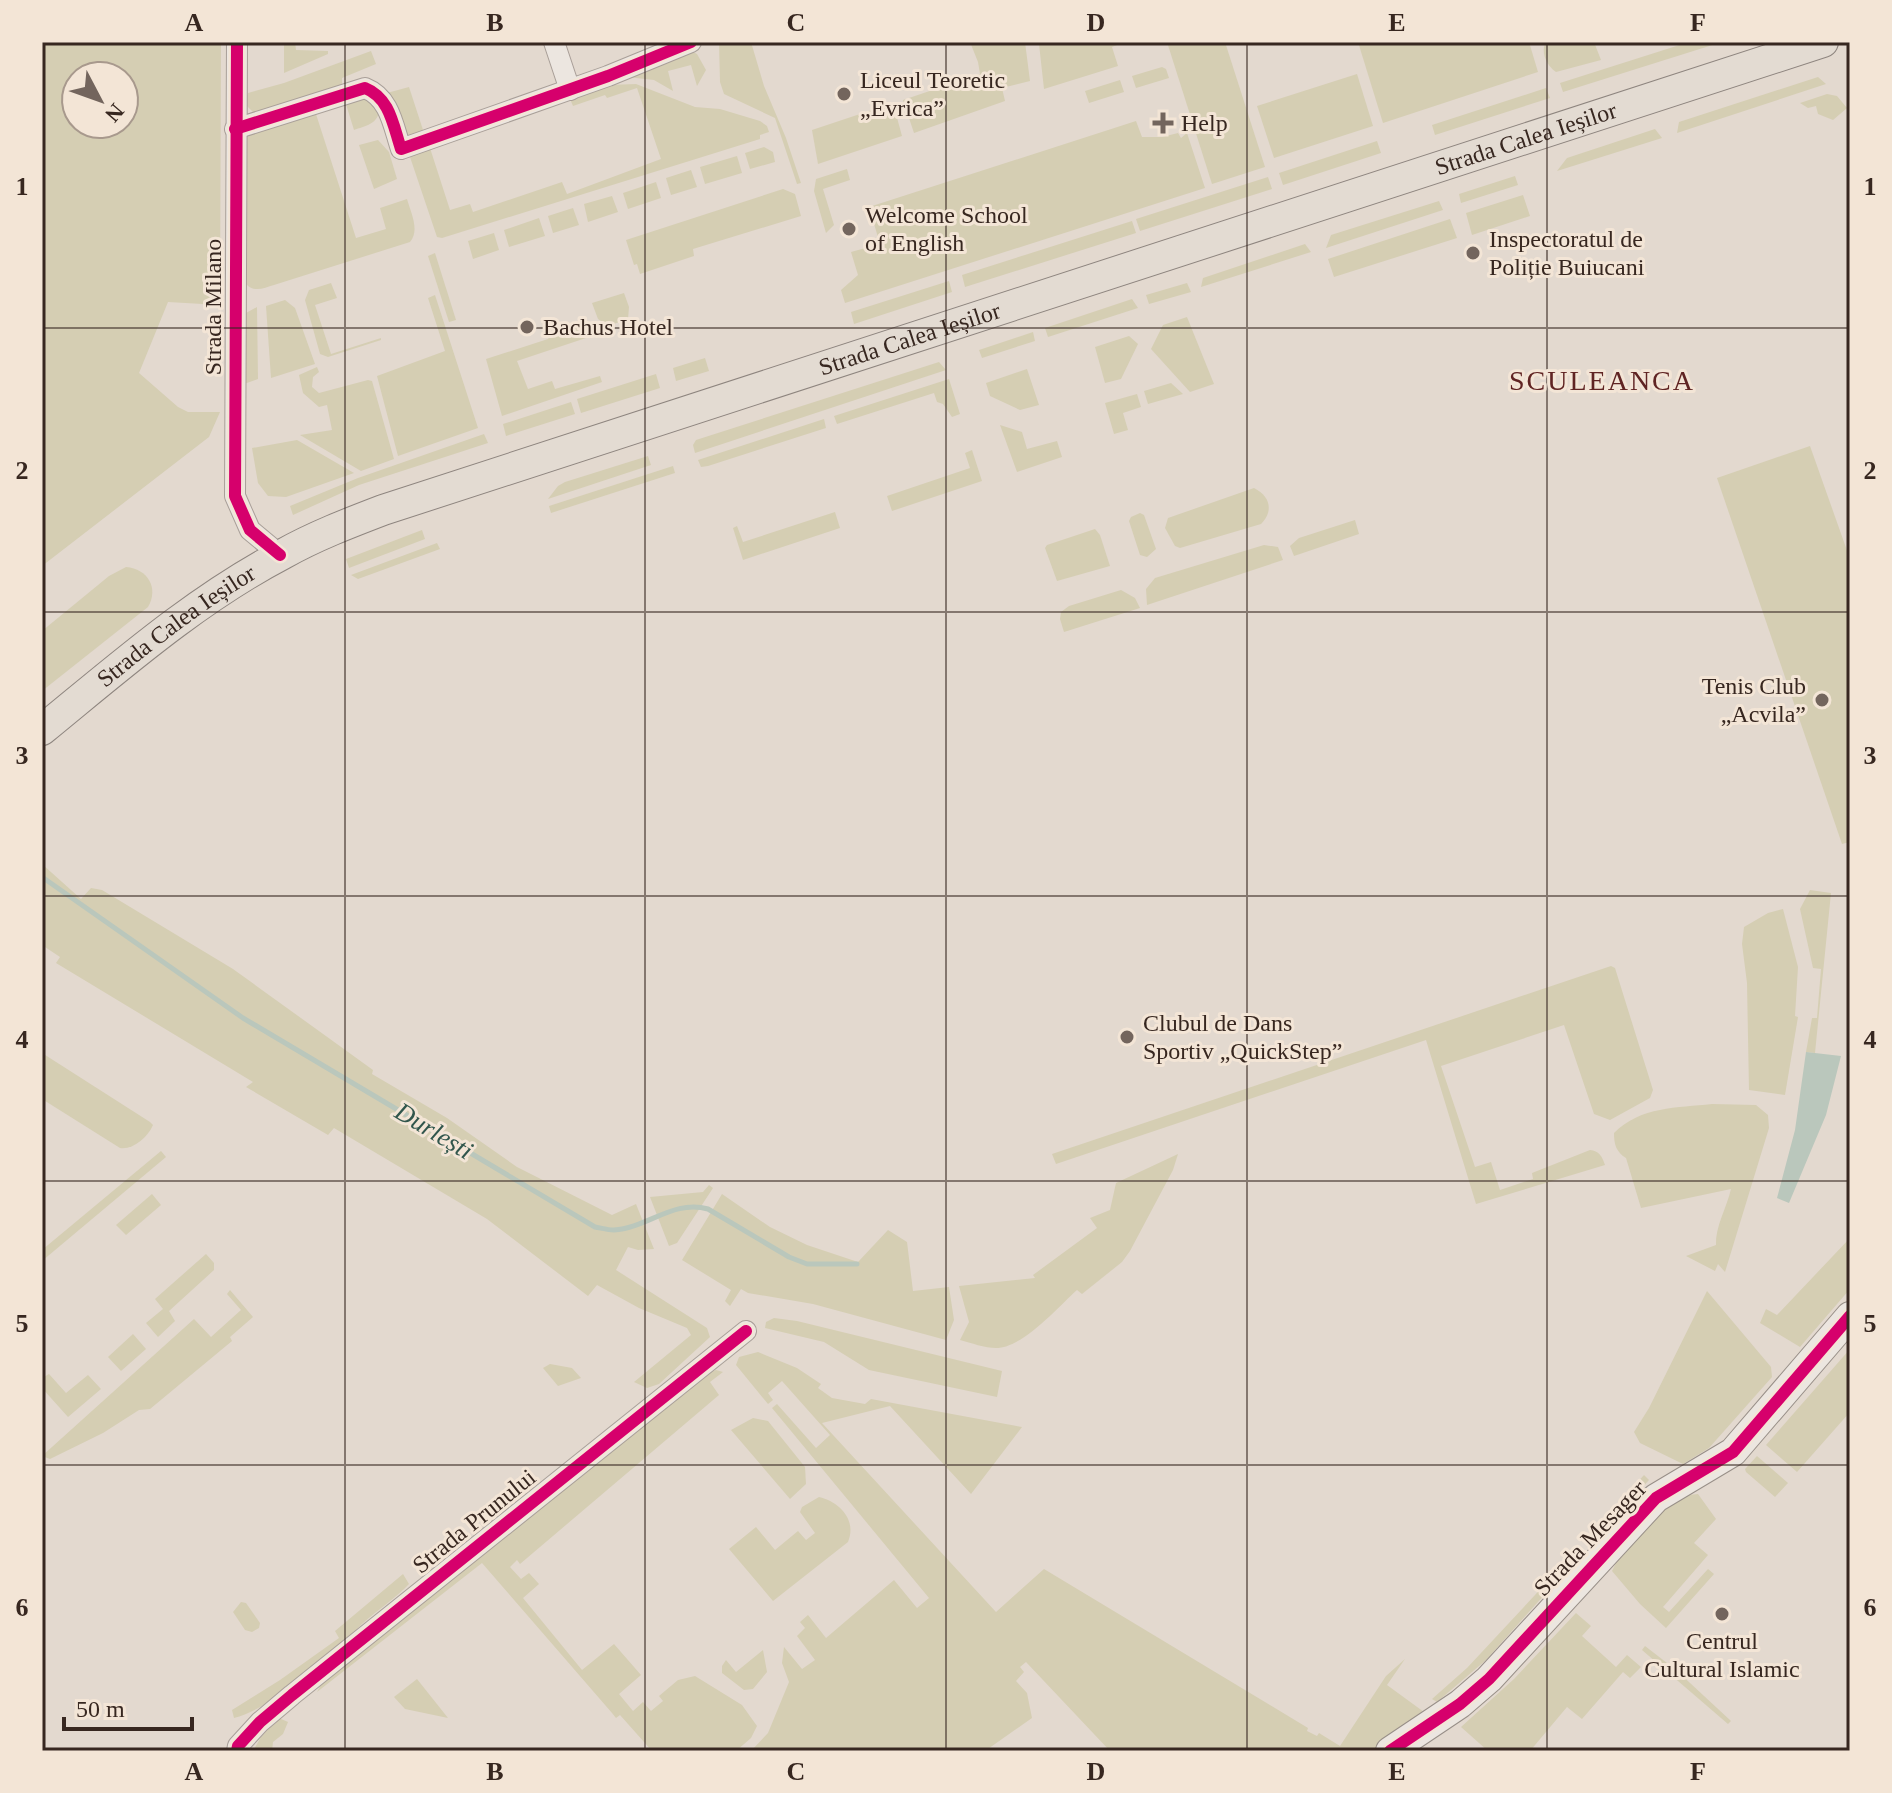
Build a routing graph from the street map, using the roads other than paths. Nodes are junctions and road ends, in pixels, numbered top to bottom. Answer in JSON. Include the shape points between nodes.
{"nodes":[{"id":1,"x":237,"y":42,"type":"edge"},
{"id":2,"x":554,"y":42,"type":"edge"},
{"id":3,"x":691,"y":42,"type":"edge"},
{"id":4,"x":1823,"y":42,"type":"edge"},
{"id":5,"x":1789,"y":48,"type":"edge"},
{"id":6,"x":570,"y":90,"type":"junction"},
{"id":7,"x":235,"y":129,"type":"junction"},
{"id":8,"x":280,"y":555,"type":"junction"},
{"id":9,"x":42,"y":730,"type":"edge"},
{"id":10,"x":1850,"y":1316,"type":"edge"},
{"id":11,"x":746,"y":1331,"type":"dead end"},
{"id":12,"x":237,"y":1751,"type":"edge"},
{"id":13,"x":1390,"y":1751,"type":"edge"}],
"edges":[{"from":1,"to":7,"type":"street","name":"Strada Milano"},
{"from":2,"to":6,"type":"street"},
{"from":3,"to":6,"type":"street"},
{"from":4,"to":5,"type":"main road","name":"Strada Calea Ieșilor"},
{"from":5,"to":8,"type":"main road","name":"Strada Calea Ieșilor","via":[[463,482]]},
{"from":6,"to":7,"type":"street","via":[[401,149],[385,101],[365,88]]},
{"from":7,"to":8,"type":"street","name":"Strada Milano","via":[[235,496],[250,530]]},
{"from":8,"to":9,"type":"main road","name":"Strada Calea Ieșilor","via":[[195,610]]},
{"from":10,"to":13,"type":"street","name":"Strada Mesager","via":[[1733,1452],[1656,1498],[1489,1679]]},
{"from":11,"to":12,"type":"street","name":"Strada Prunului","via":[[270,1713]]}]}
